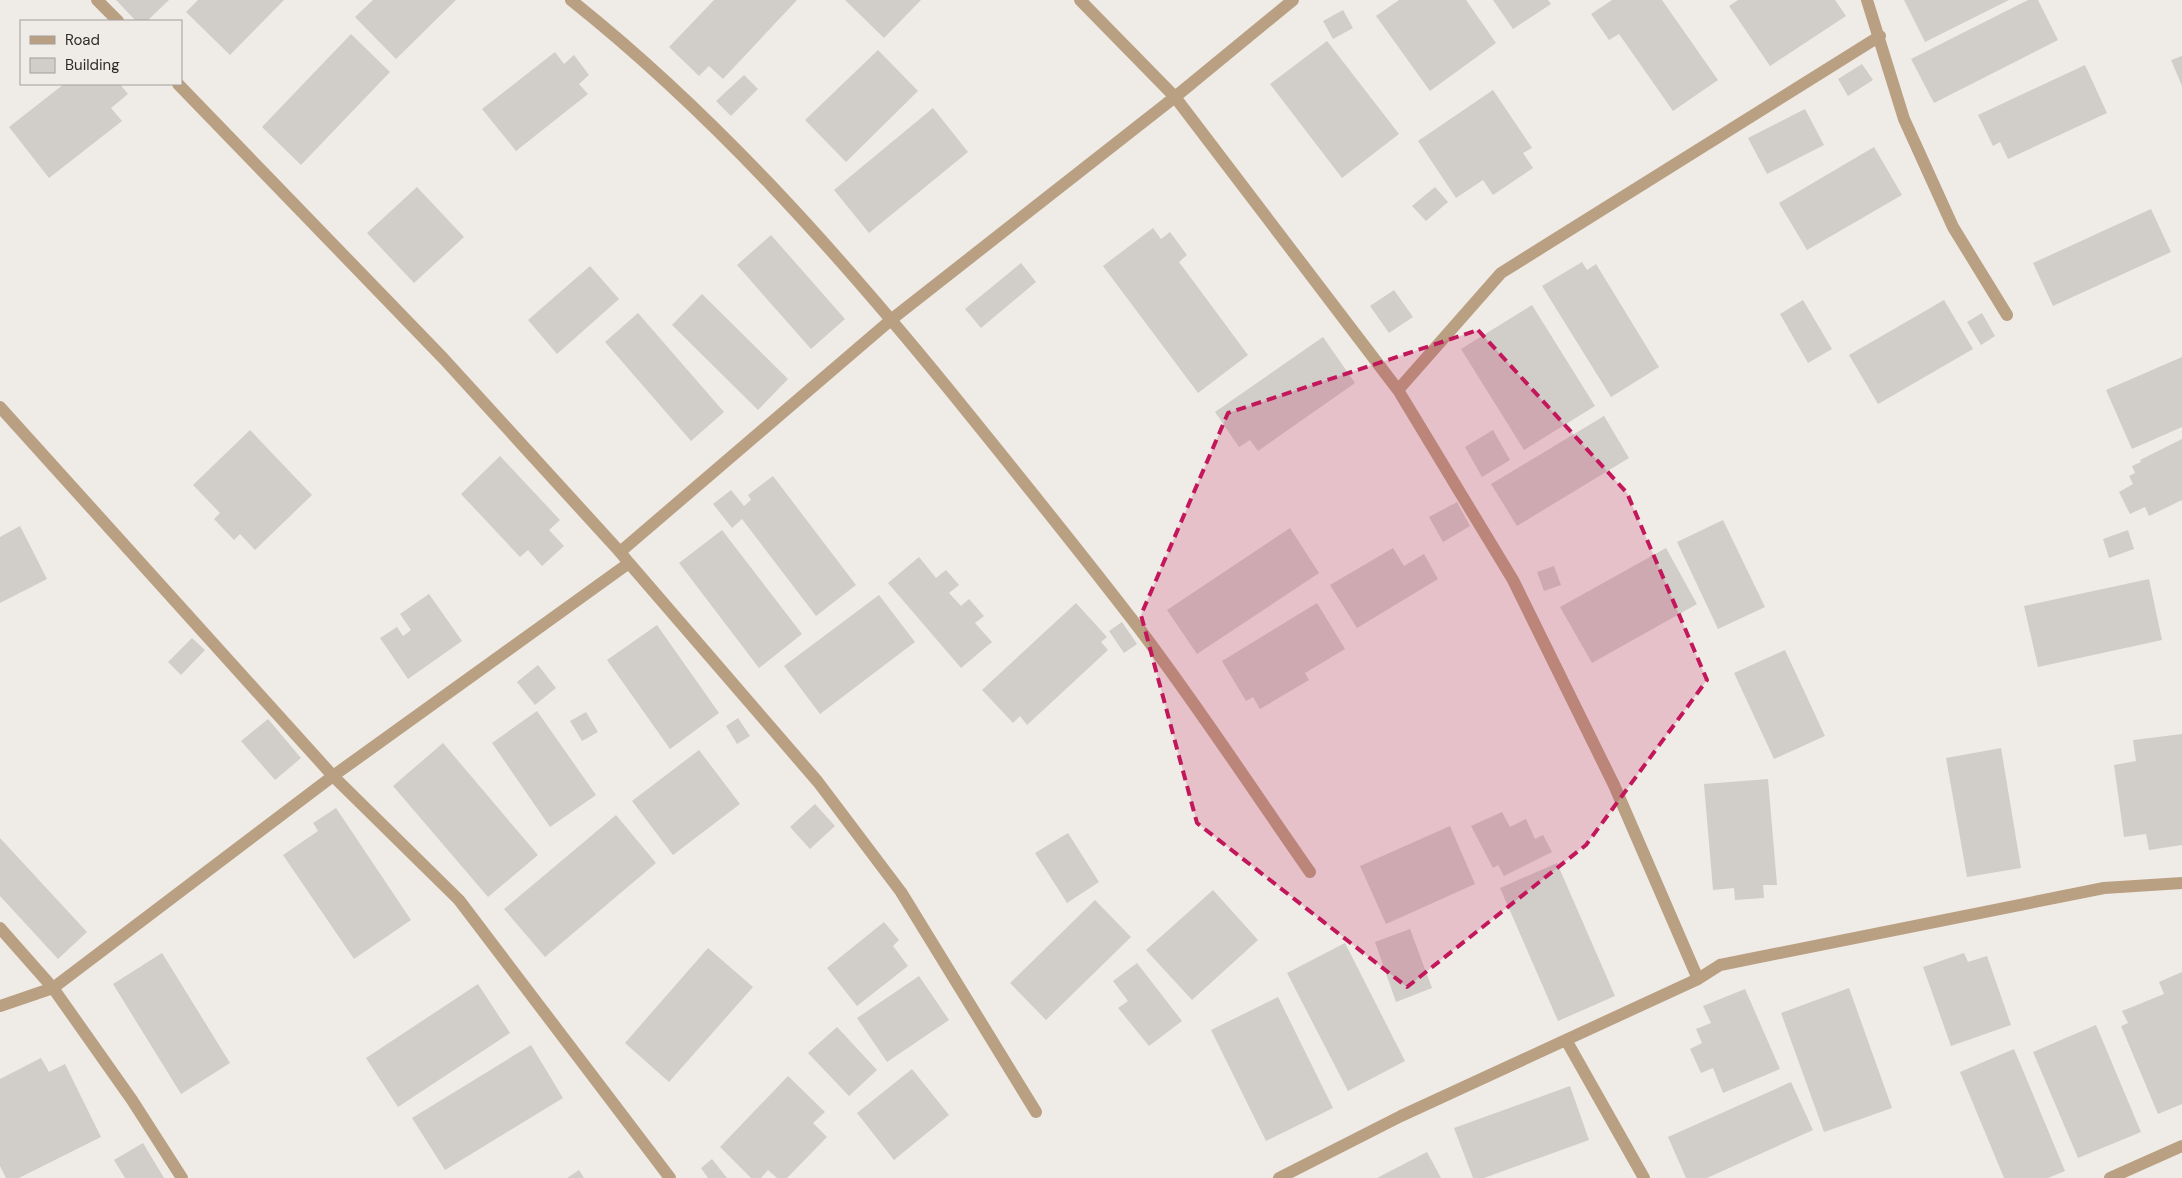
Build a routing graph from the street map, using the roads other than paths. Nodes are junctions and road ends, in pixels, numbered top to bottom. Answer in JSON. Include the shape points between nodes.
{"nodes":[{"id":1,"x":97,"y":0,"type":"edge"},
{"id":2,"x":571,"y":0,"type":"edge"},
{"id":3,"x":1080,"y":0,"type":"edge"},
{"id":4,"x":1293,"y":0,"type":"edge"},
{"id":5,"x":1867,"y":0,"type":"edge"},
{"id":6,"x":117,"y":20,"type":"edge"},
{"id":7,"x":1880,"y":36,"type":"junction"},
{"id":8,"x":179,"y":85,"type":"edge"},
{"id":9,"x":1175,"y":97,"type":"junction"},
{"id":10,"x":2007,"y":315,"type":"dead end"},
{"id":11,"x":892,"y":319,"type":"junction"},
{"id":12,"x":1398,"y":390,"type":"junction"},
{"id":13,"x":0,"y":407,"type":"edge"},
{"id":14,"x":620,"y":552,"type":"junction"},
{"id":15,"x":629,"y":562,"type":"junction"},
{"id":16,"x":334,"y":776,"type":"junction"},
{"id":17,"x":1310,"y":872,"type":"dead end"},
{"id":18,"x":2182,"y":883,"type":"edge"},
{"id":19,"x":0,"y":928,"type":"edge"},
{"id":20,"x":1698,"y":979,"type":"junction"},
{"id":21,"x":53,"y":988,"type":"junction"},
{"id":22,"x":0,"y":1006,"type":"edge"},
{"id":23,"x":1566,"y":1040,"type":"junction"},
{"id":24,"x":1036,"y":1112,"type":"dead end"},
{"id":25,"x":2182,"y":1146,"type":"edge"},
{"id":26,"x":182,"y":1178,"type":"edge"},
{"id":27,"x":670,"y":1178,"type":"edge"},
{"id":28,"x":1278,"y":1178,"type":"edge"},
{"id":29,"x":1644,"y":1178,"type":"edge"},
{"id":30,"x":2110,"y":1178,"type":"edge"}],
"edges":[{"from":1,"to":6,"type":"street"},
{"from":2,"to":11,"type":"street","via":[[616,36],[762,174]]},
{"from":3,"to":9,"type":"street"},
{"from":4,"to":9,"type":"street"},
{"from":5,"to":7,"type":"street"},
{"from":7,"to":10,"type":"street","via":[[1904,119],[1953,227]]},
{"from":7,"to":12,"type":"street","via":[[1500,273]]},
{"from":8,"to":14,"type":"street","via":[[443,358]]},
{"from":9,"to":11,"type":"street"},
{"from":9,"to":12,"type":"street"},
{"from":11,"to":14,"type":"street"},
{"from":11,"to":17,"type":"street","via":[[1142,633]]},
{"from":12,"to":20,"type":"street","via":[[1513,580],[1614,785]]},
{"from":13,"to":16,"type":"street"},
{"from":14,"to":15,"type":"street"},
{"from":15,"to":16,"type":"street"},
{"from":15,"to":24,"type":"street","via":[[818,782],[901,892]]},
{"from":16,"to":21,"type":"street"},
{"from":16,"to":27,"type":"street","via":[[460,900]]},
{"from":18,"to":20,"type":"street","via":[[2104,888],[1720,965]]},
{"from":19,"to":21,"type":"street"},
{"from":20,"to":23,"type":"street"},
{"from":21,"to":22,"type":"street"},
{"from":21,"to":26,"type":"street"},
{"from":23,"to":28,"type":"street"},
{"from":23,"to":29,"type":"street"},
{"from":25,"to":30,"type":"street"}]}
